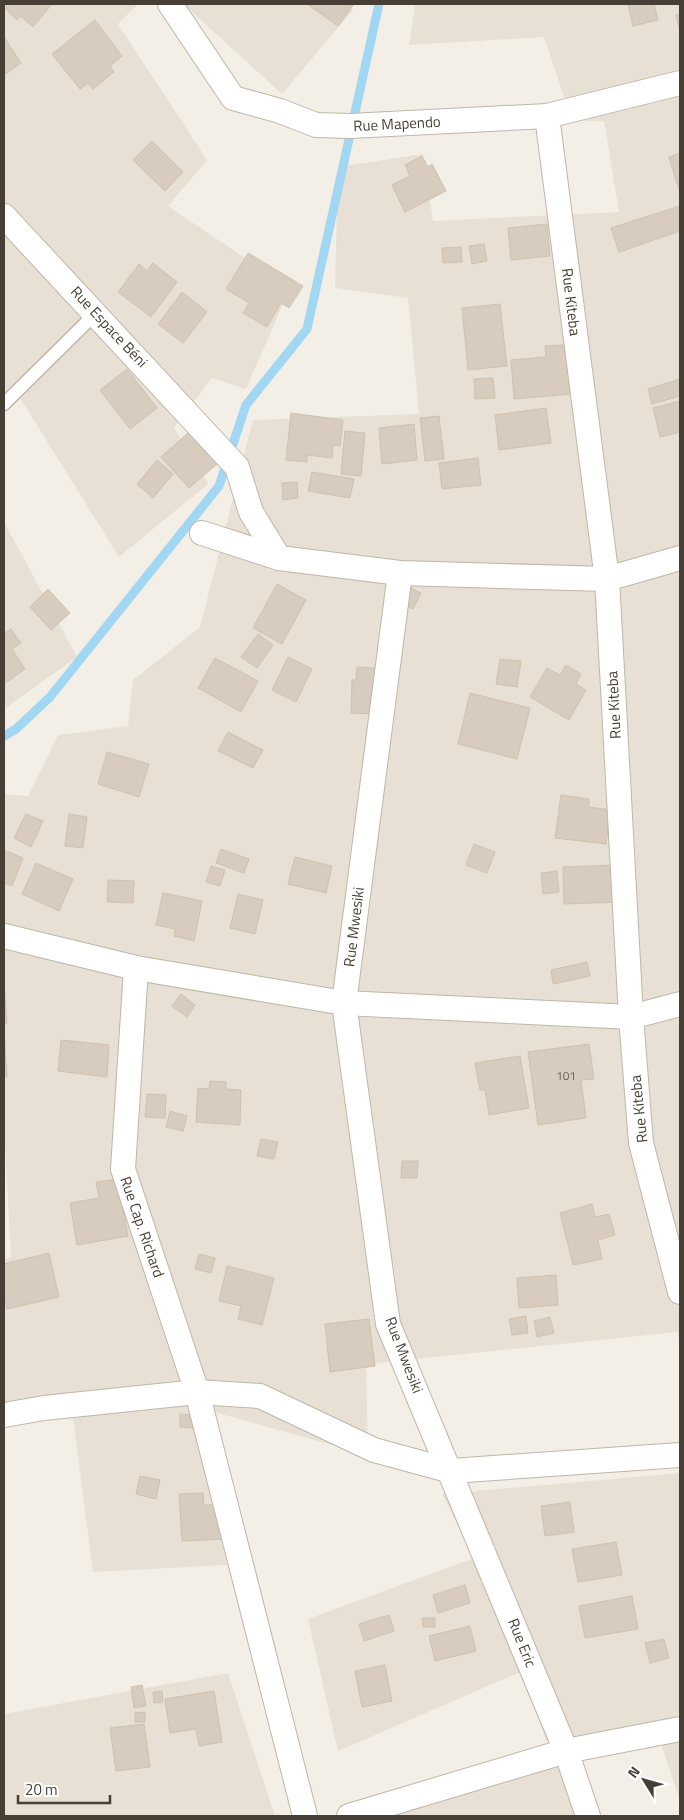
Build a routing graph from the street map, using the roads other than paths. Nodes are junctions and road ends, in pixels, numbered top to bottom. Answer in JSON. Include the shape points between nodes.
{"nodes":[{"id":1,"x":170,"y":4,"type":"edge"},
{"id":2,"x":678,"y":83,"type":"edge"},
{"id":3,"x":547,"y":116,"type":"junction"},
{"id":4,"x":4,"y":216,"type":"edge"},
{"id":5,"x":96,"y":313,"type":"junction"},
{"id":6,"x":4,"y":404,"type":"edge"},
{"id":7,"x":202,"y":533,"type":"dead end"},
{"id":8,"x":278,"y":558,"type":"junction"},
{"id":9,"x":680,"y":558,"type":"edge"},
{"id":10,"x":400,"y":573,"type":"junction"},
{"id":11,"x":607,"y":579,"type":"junction"},
{"id":12,"x":4,"y":936,"type":"edge"},
{"id":13,"x":136,"y":968,"type":"junction"},
{"id":14,"x":344,"y":1003,"type":"junction"},
{"id":15,"x":680,"y":1004,"type":"edge"},
{"id":16,"x":631,"y":1016,"type":"junction"},
{"id":17,"x":680,"y":1292,"type":"edge"},
{"id":18,"x":197,"y":1392,"type":"junction"},
{"id":19,"x":4,"y":1415,"type":"edge"},
{"id":20,"x":680,"y":1455,"type":"edge"},
{"id":21,"x":451,"y":1471,"type":"junction"},
{"id":22,"x":680,"y":1729,"type":"edge"},
{"id":23,"x":566,"y":1751,"type":"junction"},
{"id":24,"x":305,"y":1816,"type":"edge"},
{"id":25,"x":349,"y":1816,"type":"edge"},
{"id":26,"x":588,"y":1816,"type":"edge"}],
"edges":[{"from":1,"to":3,"type":"street","name":"Rue Mapendo","via":[[233,98],[316,125]]},
{"from":2,"to":3,"type":"street","name":"Rue Mapendo"},
{"from":3,"to":11,"type":"street","name":"Rue Kiteba"},
{"from":4,"to":5,"type":"street","name":"Rue Espace Béni"},
{"from":5,"to":6,"type":"lane"},
{"from":5,"to":8,"type":"street","name":"Rue Espace Béni","via":[[237,467],[251,512]]},
{"from":7,"to":8,"type":"street"},
{"from":8,"to":10,"type":"street"},
{"from":9,"to":11,"type":"street"},
{"from":10,"to":11,"type":"street"},
{"from":10,"to":14,"type":"street","name":"Rue Mwesiki"},
{"from":11,"to":16,"type":"street","name":"Rue Kiteba"},
{"from":12,"to":13,"type":"street"},
{"from":13,"to":14,"type":"street"},
{"from":13,"to":18,"type":"street","name":"Rue Cap. Richard","via":[[122,1169]]},
{"from":14,"to":16,"type":"street"},
{"from":14,"to":21,"type":"street","name":"Rue Mwesiki","via":[[388,1324]]},
{"from":15,"to":16,"type":"street"},
{"from":16,"to":17,"type":"street","name":"Rue Kiteba","via":[[641,1143]]},
{"from":18,"to":19,"type":"street"},
{"from":18,"to":21,"type":"street","via":[[260,1396],[374,1450]]},
{"from":18,"to":24,"type":"street","name":"Rue Cap. Richard"},
{"from":20,"to":21,"type":"street"},
{"from":21,"to":23,"type":"street","name":"Rue Eric"},
{"from":22,"to":23,"type":"street"},
{"from":23,"to":25,"type":"street"},
{"from":23,"to":26,"type":"street","name":"Rue Eric"}]}
